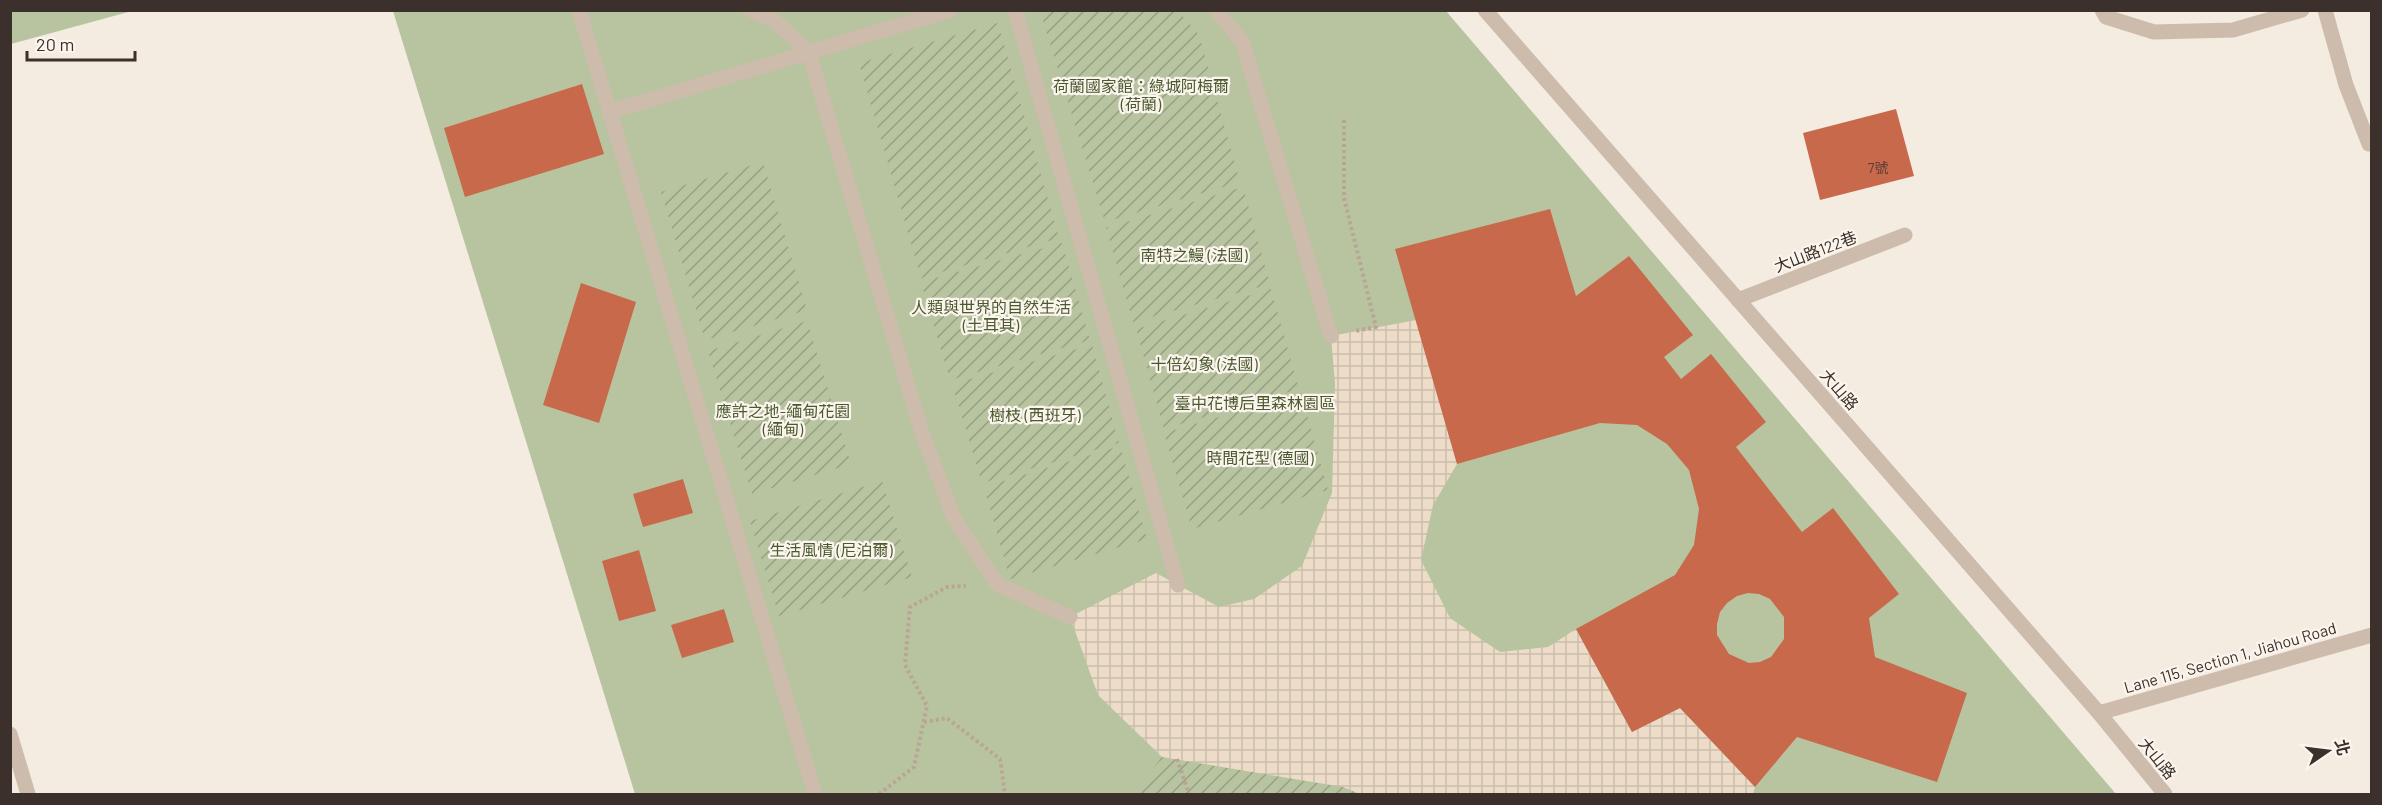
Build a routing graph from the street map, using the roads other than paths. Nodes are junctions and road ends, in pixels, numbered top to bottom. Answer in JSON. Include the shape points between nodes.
{"nodes":[{"id":1,"x":579,"y":10,"type":"edge"},
{"id":2,"x":750,"y":10,"type":"edge"},
{"id":3,"x":951,"y":10,"type":"edge"},
{"id":4,"x":1015,"y":10,"type":"edge"},
{"id":5,"x":1215,"y":10,"type":"edge"},
{"id":6,"x":1485,"y":10,"type":"edge"},
{"id":7,"x":2103,"y":10,"type":"edge"},
{"id":8,"x":2302,"y":10,"type":"edge"},
{"id":9,"x":2325,"y":10,"type":"edge"},
{"id":10,"x":809,"y":53,"type":"junction"},
{"id":11,"x":609,"y":112,"type":"junction"},
{"id":12,"x":2372,"y":144,"type":"edge"},
{"id":13,"x":1905,"y":235,"type":"dead end"},
{"id":14,"x":1738,"y":300,"type":"junction"},
{"id":15,"x":1331,"y":336,"type":"road end"},
{"id":16,"x":1178,"y":585,"type":"dead end"},
{"id":17,"x":1070,"y":617,"type":"dead end"},
{"id":18,"x":2372,"y":635,"type":"edge"},
{"id":19,"x":2099,"y":713,"type":"junction"},
{"id":20,"x":10,"y":734,"type":"edge"},
{"id":21,"x":28,"y":795,"type":"edge"},
{"id":22,"x":815,"y":795,"type":"edge"},
{"id":23,"x":2165,"y":795,"type":"edge"}],
"edges":[{"from":1,"to":11,"type":"street"},
{"from":2,"to":10,"type":"street","via":[[775,21]]},
{"from":3,"to":10,"type":"street"},
{"from":4,"to":16,"type":"street"},
{"from":5,"to":15,"type":"street","via":[[1242,41]]},
{"from":6,"to":14,"type":"street","name":"大山路"},
{"from":7,"to":8,"type":"street","via":[[2106,17],[2154,32],[2233,30]]},
{"from":9,"to":12,"type":"street","via":[[2346,85]]},
{"from":10,"to":11,"type":"street"},
{"from":10,"to":17,"type":"street","via":[[922,433],[954,518],[997,584]]},
{"from":11,"to":22,"type":"street"},
{"from":13,"to":14,"type":"street","name":"大山路122巷"},
{"from":14,"to":19,"type":"street","name":"大山路"},
{"from":18,"to":19,"type":"street","name":"Lane 115, Section 1, Jiahou Road"},
{"from":19,"to":23,"type":"street","name":"大山路"},
{"from":20,"to":21,"type":"street"}]}
